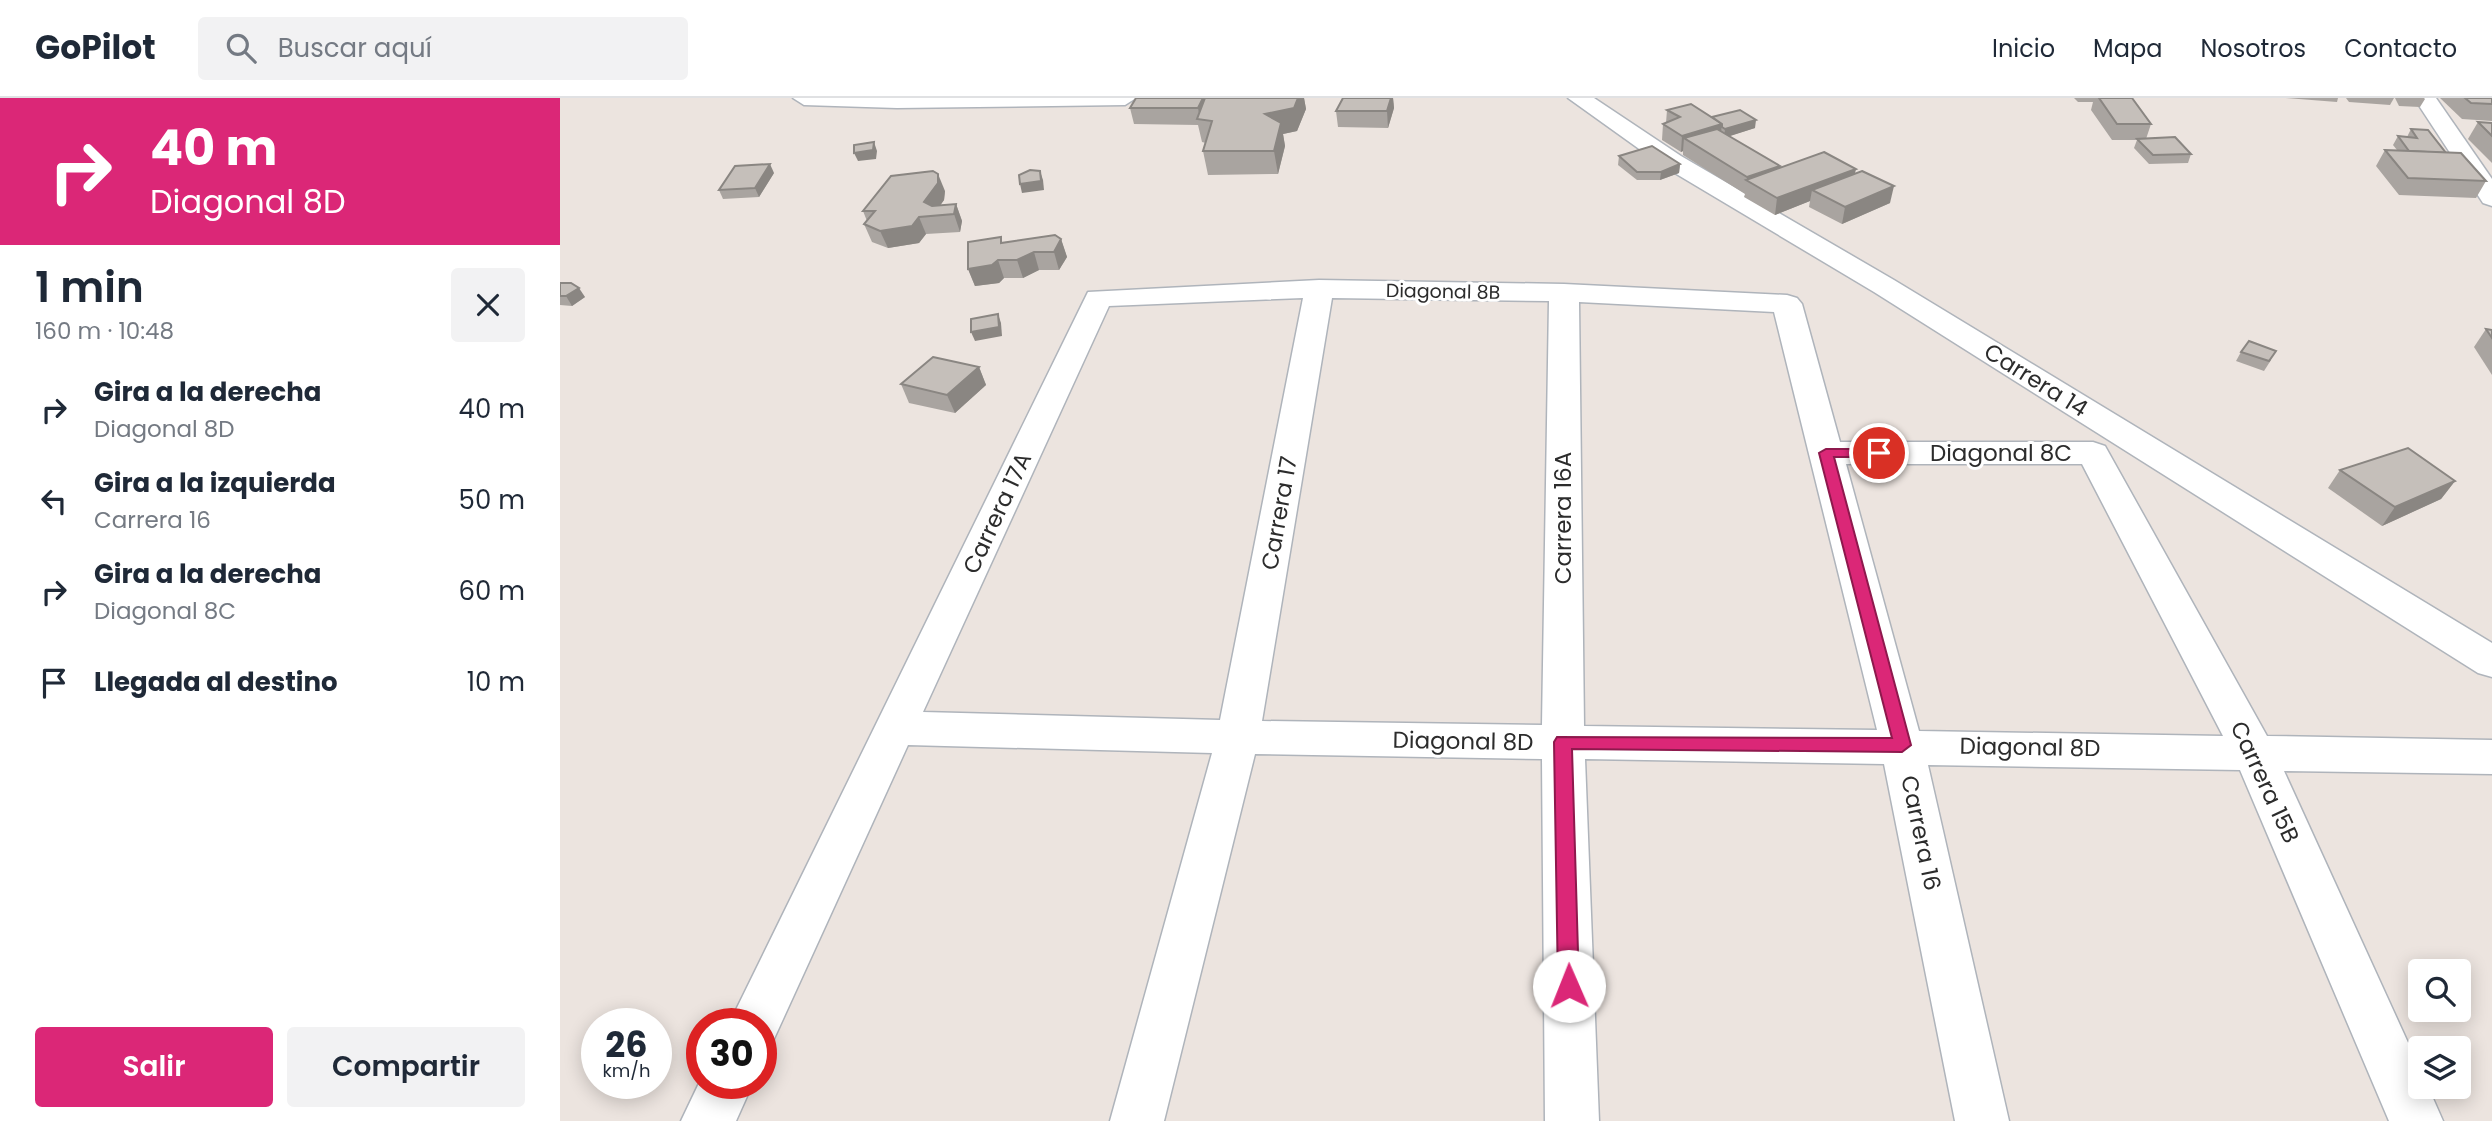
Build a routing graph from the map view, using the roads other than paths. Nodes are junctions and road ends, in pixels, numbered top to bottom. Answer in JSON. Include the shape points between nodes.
{"nodes":[{"id":1,"x":804,"y":98,"type":"edge"},
{"id":2,"x":1125,"y":98,"type":"edge"},
{"id":3,"x":1580,"y":98,"type":"edge"},
{"id":4,"x":2425,"y":98,"type":"edge"},
{"id":5,"x":2492,"y":198,"type":"edge"},
{"id":6,"x":1319,"y":289,"type":"junction"},
{"id":7,"x":1564,"y":293,"type":"junction"},
{"id":8,"x":1098,"y":298,"type":"joint"},
{"id":9,"x":1787,"y":304,"type":"joint"},
{"id":10,"x":1826,"y":453,"type":"junction"},
{"id":11,"x":2093,"y":453,"type":"joint"},
{"id":12,"x":2492,"y":662,"type":"edge"},
{"id":13,"x":896,"y":728,"type":"junction"},
{"id":14,"x":1238,"y":737,"type":"junction"},
{"id":15,"x":1563,"y":742,"type":"junction"},
{"id":16,"x":1902,"y":745,"type":"junction"},
{"id":17,"x":2253,"y":751,"type":"junction"},
{"id":18,"x":2492,"y":757,"type":"edge"},
{"id":19,"x":763,"y":1008,"type":"edge"},
{"id":20,"x":718,"y":1099,"type":"edge"},
{"id":21,"x":708,"y":1121,"type":"edge"},
{"id":22,"x":1137,"y":1121,"type":"edge"},
{"id":23,"x":1572,"y":1121,"type":"edge"},
{"id":24,"x":1982,"y":1121,"type":"edge"},
{"id":25,"x":2416,"y":1121,"type":"edge"}],
"edges":[{"from":1,"to":2,"type":"street"},
{"from":3,"to":12,"type":"street","name":"Carrera 14","via":[[1672,161],[1884,286]]},
{"from":4,"to":5,"type":"street"},
{"from":6,"to":7,"type":"street","name":"Diagonal 8B"},
{"from":6,"to":8,"type":"street","name":"Diagonal 8B"},
{"from":6,"to":14,"type":"street","name":"Carrera 17"},
{"from":7,"to":9,"type":"street","name":"Diagonal 8B"},
{"from":7,"to":15,"type":"street","name":"Carrera 16A"},
{"from":8,"to":13,"type":"street","name":"Carrera 17A"},
{"from":9,"to":10,"type":"street","name":"Carrera 16"},
{"from":10,"to":11,"type":"street","name":"Diagonal 8C"},
{"from":10,"to":16,"type":"street","name":"Carrera 16"},
{"from":11,"to":17,"type":"street","name":"Carrera 15B"},
{"from":13,"to":14,"type":"street","name":"Diagonal 8D"},
{"from":13,"to":19,"type":"street","name":"Carrera 17A"},
{"from":14,"to":15,"type":"street","name":"Diagonal 8D"},
{"from":14,"to":22,"type":"street","name":"Carrera 17"},
{"from":15,"to":16,"type":"street","name":"Diagonal 8D"},
{"from":15,"to":23,"type":"street","name":"Carrera 16A"},
{"from":16,"to":17,"type":"street","name":"Diagonal 8D"},
{"from":16,"to":24,"type":"street","name":"Carrera 16"},
{"from":17,"to":18,"type":"street","name":"Diagonal 8D"},
{"from":17,"to":25,"type":"street","name":"Carrera 15B"},
{"from":20,"to":21,"type":"street"}]}
